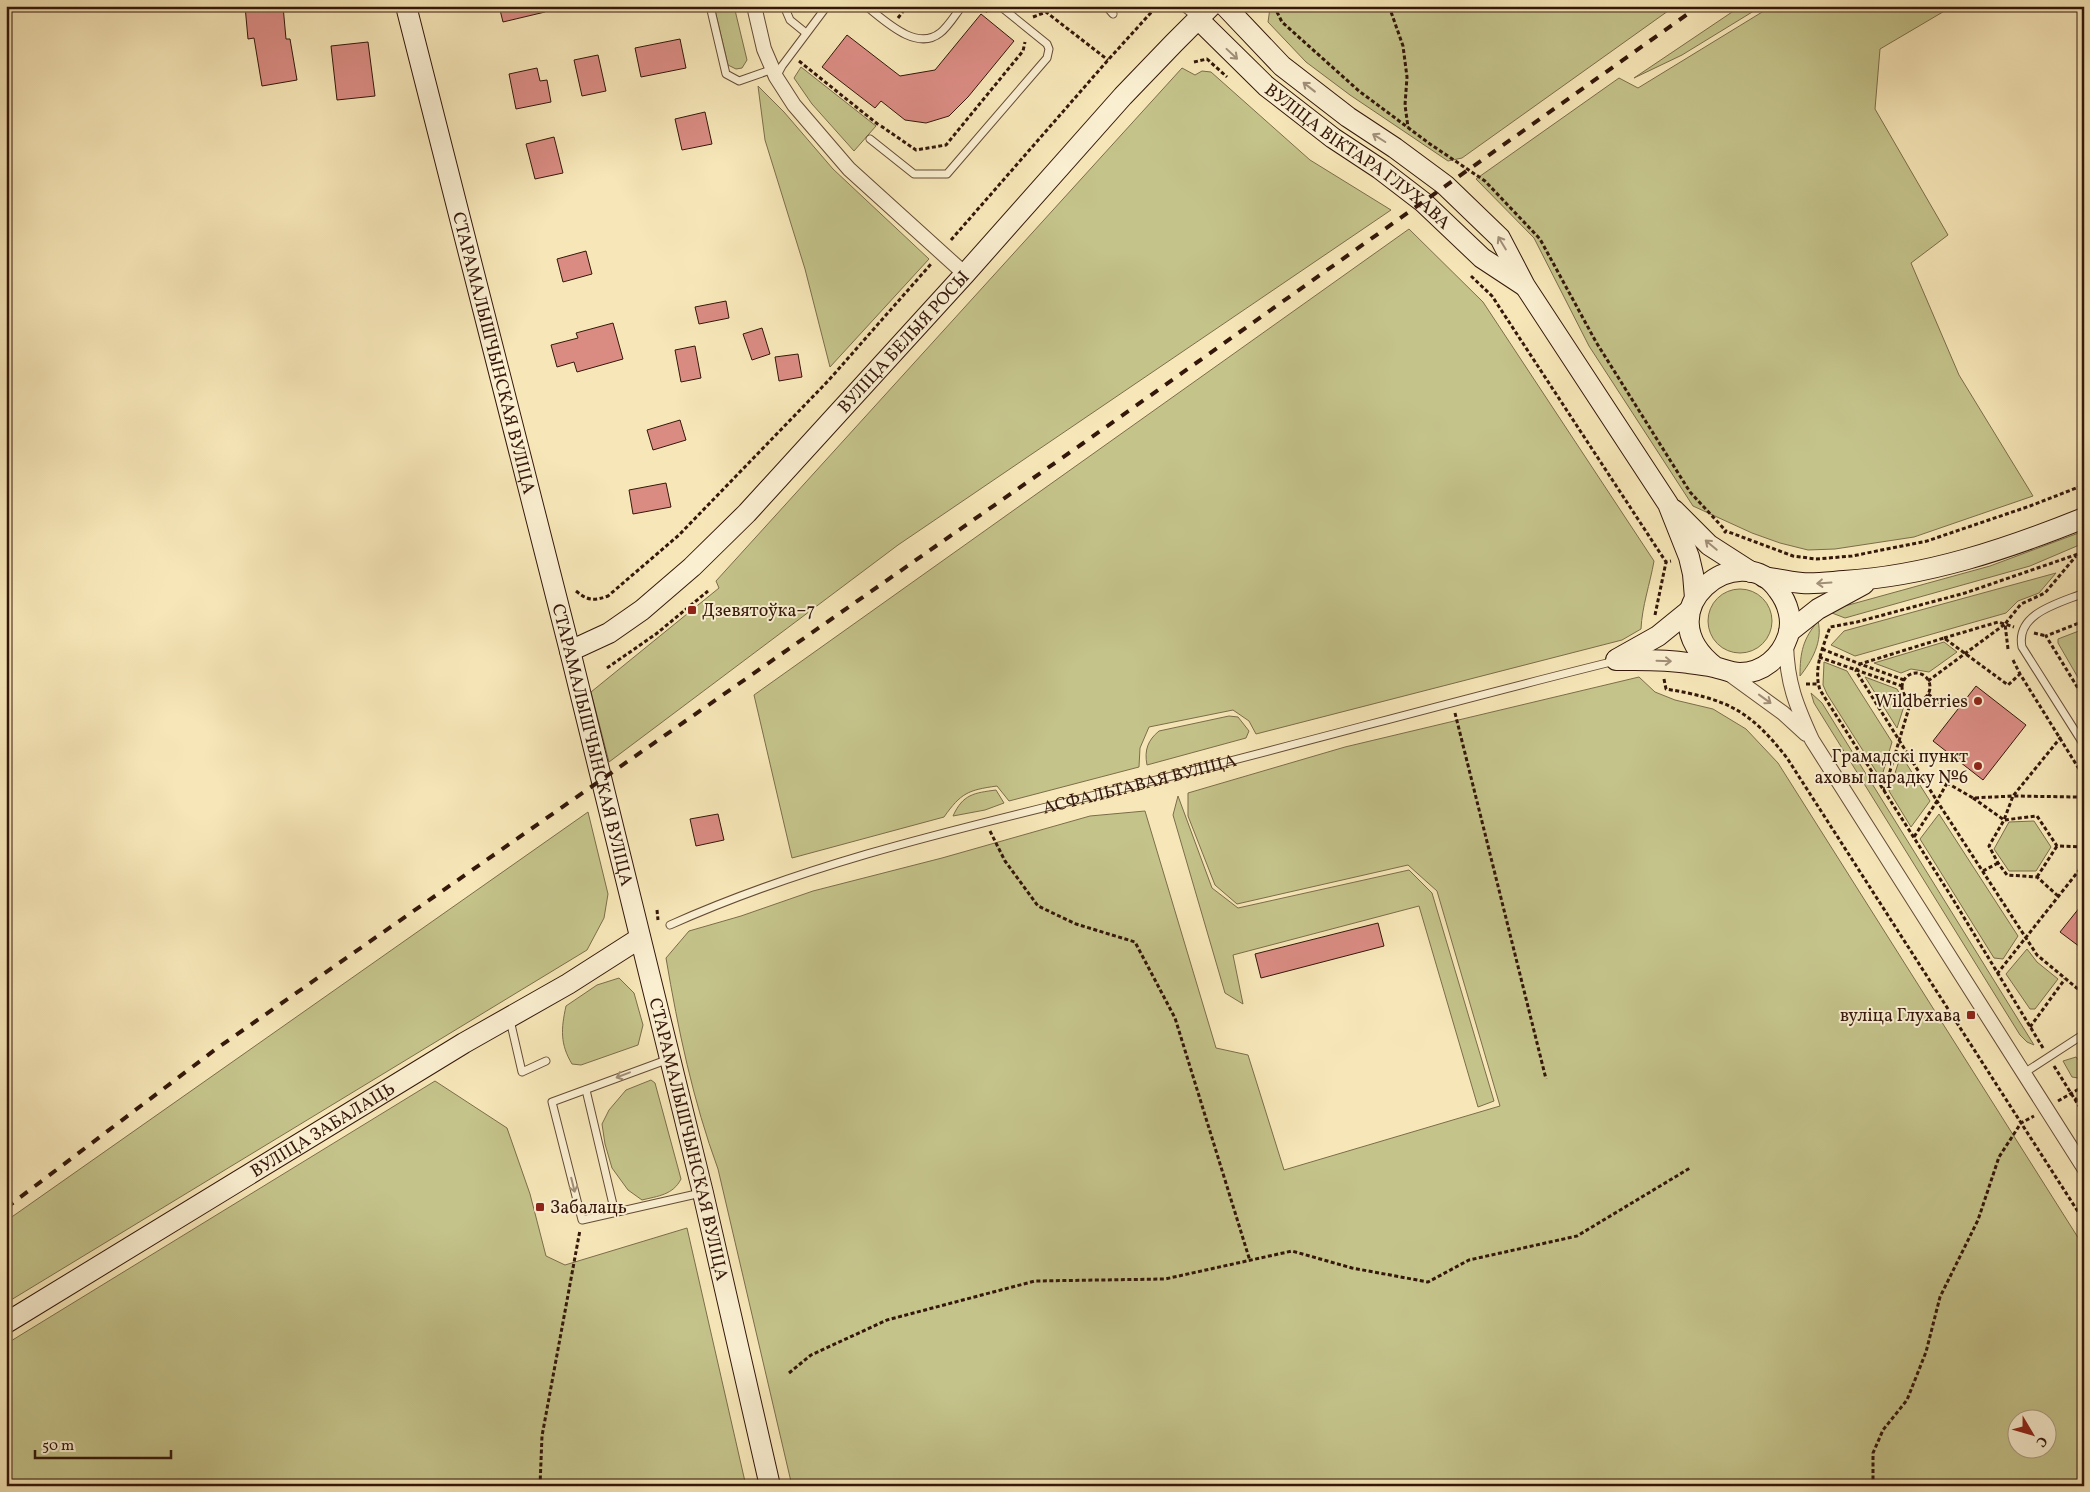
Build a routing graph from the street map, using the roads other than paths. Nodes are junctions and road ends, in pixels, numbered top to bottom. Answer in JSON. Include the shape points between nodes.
{"nodes":[{"id":1,"x":406,"y":6,"type":"edge"},
{"id":2,"x":710,"y":6,"type":"edge"},
{"id":3,"x":754,"y":6,"type":"edge"},
{"id":4,"x":784,"y":6,"type":"edge"},
{"id":5,"x":828,"y":6,"type":"edge"},
{"id":6,"x":866,"y":6,"type":"edge"},
{"id":7,"x":1000,"y":6,"type":"edge"},
{"id":8,"x":1106,"y":6,"type":"edge"},
{"id":9,"x":1182,"y":6,"type":"edge"},
{"id":10,"x":1225,"y":6,"type":"edge"},
{"id":11,"x":964,"y":8,"type":"edge"},
{"id":12,"x":1205,"y":13,"type":"edge"},
{"id":13,"x":1113,"y":14,"type":"dead end"},
{"id":14,"x":806,"y":33,"type":"junction"},
{"id":15,"x":774,"y":73,"type":"junction"},
{"id":16,"x":870,"y":139,"type":"road end"},
{"id":17,"x":965,"y":274,"type":"junction"},
{"id":18,"x":1525,"y":286,"type":"junction"},
{"id":19,"x":1668,"y":504,"type":"junction"},
{"id":20,"x":2084,"y":518,"type":"edge"},
{"id":21,"x":1758,"y":575,"type":"junction"},
{"id":22,"x":1873,"y":579,"type":"junction"},
{"id":23,"x":2084,"y":592,"type":"edge"},
{"id":24,"x":1692,"y":604,"type":"junction"},
{"id":25,"x":1787,"y":638,"type":"junction"},
{"id":26,"x":570,"y":650,"type":"junction"},
{"id":27,"x":1616,"y":660,"type":"junction"},
{"id":28,"x":1720,"y":669,"type":"junction"},
{"id":29,"x":1812,"y":740,"type":"junction"},
{"id":30,"x":2084,"y":745,"type":"edge"},
{"id":31,"x":670,"y":925,"type":"dead end"},
{"id":32,"x":640,"y":938,"type":"junction"},
{"id":33,"x":509,"y":1017,"type":"junction"},
{"id":34,"x":2084,"y":1034,"type":"edge"},
{"id":35,"x":669,"y":1059,"type":"junction"},
{"id":36,"x":546,"y":1061,"type":"dead end"},
{"id":37,"x":2024,"y":1073,"type":"junction"},
{"id":38,"x":586,"y":1090,"type":"junction"},
{"id":39,"x":2084,"y":1168,"type":"edge"},
{"id":40,"x":703,"y":1193,"type":"junction"},
{"id":41,"x":615,"y":1213,"type":"junction"},
{"id":42,"x":6,"y":1323,"type":"edge"},
{"id":43,"x":770,"y":1486,"type":"edge"}],
"edges":[{"from":1,"to":26,"type":"street","name":"СТАРАМАЛЫШЧЫНСКАЯ ВУЛІЦА"},
{"from":2,"to":15,"type":"lane","via":[[726,74],[739,81]]},
{"from":3,"to":15,"type":"street","via":[[764,49]]},
{"from":4,"to":14,"type":"lane","via":[[790,20]]},
{"from":5,"to":14,"type":"lane"},
{"from":6,"to":11,"type":"lane","via":[[903,35],[922,39],[940,34]]},
{"from":7,"to":16,"type":"lane","via":[[1047,44],[1047,58],[947,174],[914,174]]},
{"from":8,"to":13,"type":"lane"},
{"from":9,"to":12,"type":"lane"},
{"from":18,"to":10,"type":"street","name":"ВУЛІЦА ВІКТАРА ГЛУХАВА","one_way":true,"via":[[1500,238],[1445,185],[1348,118],[1282,66]]},
{"from":12,"to":17,"type":"street","name":"ВУЛІЦА БЕЛЫЯ РОСЫ","via":[[1123,96]]},
{"from":12,"to":18,"type":"street","name":"ВУЛІЦА ВІКТАРА ГЛУХАВА","one_way":true,"via":[[1266,86],[1333,138],[1380,168],[1423,202],[1482,258]]},
{"from":14,"to":15,"type":"lane"},
{"from":15,"to":17,"type":"street","via":[[794,105],[849,169]]},
{"from":17,"to":26,"type":"street","name":"ВУЛІЦА БЕЛЫЯ РОСЫ","via":[[747,513],[692,568],[609,633]]},
{"from":18,"to":19,"type":"street","name":"ВУЛІЦА ВІКТАРА ГЛУХАВА"},
{"from":21,"to":19,"type":"street","name":"ВУЛІЦА ВІКТАРА ГЛУХАВА","one_way":true,"via":[[1710,545]]},
{"from":19,"to":24,"type":"street","name":"ВУЛІЦА ВІКТАРА ГЛУХАВА","via":[[1689,557],[1693,574]]},
{"from":20,"to":22,"type":"street","via":[[2008,547],[1924,570]]},
{"from":22,"to":21,"type":"street","one_way":true,"via":[[1802,584]]},
{"from":21,"to":24,"type":"street","via":[[1735,571],[1719,576],[1705,585]]},
{"from":21,"to":25,"type":"street","via":[[1777,587],[1786,600],[1790,616]]},
{"from":22,"to":25,"type":"street","via":[[1826,604]]},
{"from":23,"to":30,"type":"lane","via":[[2033,615],[2026,622],[2020,638]]},
{"from":24,"to":27,"type":"street","via":[[1658,636]]},
{"from":24,"to":28,"type":"street","via":[[1689,627],[1693,643],[1702,657]]},
{"from":25,"to":28,"type":"street","via":[[1778,656],[1760,668],[1739,673]]},
{"from":25,"to":29,"type":"street","via":[[1789,685]]},
{"from":26,"to":32,"type":"street","name":"СТАРАМАЛЫШЧЫНСКАЯ ВУЛІЦА"},
{"from":27,"to":28,"type":"street","one_way":true,"via":[[1666,660]]},
{"from":27,"to":31,"type":"lane","name":"АСФАЛЬТАВАЯ ВУЛІЦА","via":[[815,869]]},
{"from":28,"to":29,"type":"street","one_way":true,"via":[[1778,708]]},
{"from":29,"to":37,"type":"street"},
{"from":32,"to":33,"type":"street","name":"ВУЛІЦА ЗАБАЛАЦЬ"},
{"from":32,"to":35,"type":"street","name":"СТАРАМАЛЫШЧЫНСКАЯ ВУЛІЦА"},
{"from":33,"to":36,"type":"lane","via":[[522,1072]]},
{"from":33,"to":42,"type":"street","name":"ВУЛІЦА ЗАБАЛАЦЬ"},
{"from":34,"to":37,"type":"lane"},
{"from":35,"to":38,"type":"lane","one_way":true},
{"from":35,"to":40,"type":"street","name":"СТАРАМАЛЫШЧЫНСКАЯ ВУЛІЦА"},
{"from":37,"to":39,"type":"street"},
{"from":38,"to":41,"type":"lane"},
{"from":38,"to":41,"type":"lane","one_way":true,"via":[[552,1102],[582,1220]]},
{"from":40,"to":41,"type":"lane"},
{"from":40,"to":43,"type":"street","name":"СТАРАМАЛЫШЧЫНСКАЯ ВУЛІЦА"}]}
